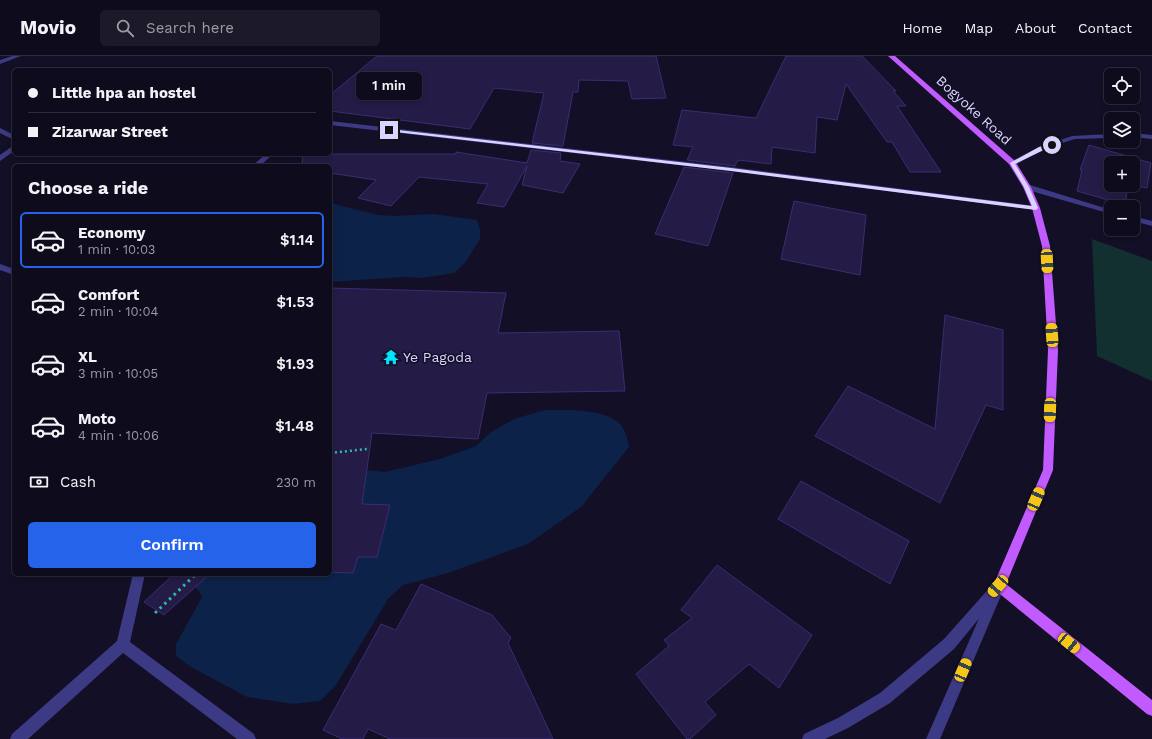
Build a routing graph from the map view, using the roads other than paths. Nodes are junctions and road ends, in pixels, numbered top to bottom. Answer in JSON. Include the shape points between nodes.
{"nodes":[{"id":1,"x":18,"y":56,"type":"edge"},
{"id":2,"x":891,"y":56,"type":"edge"},
{"id":3,"x":0,"y":62,"type":"edge"},
{"id":4,"x":332,"y":123,"type":"edge"},
{"id":5,"x":0,"y":130,"type":"edge"},
{"id":6,"x":1104,"y":136,"type":"edge"},
{"id":7,"x":1140,"y":136,"type":"edge"},
{"id":8,"x":12,"y":137,"type":"edge"},
{"id":9,"x":1152,"y":137,"type":"edge"},
{"id":10,"x":12,"y":150,"type":"edge"},
{"id":11,"x":268,"y":156,"type":"edge"},
{"id":12,"x":0,"y":159,"type":"edge"},
{"id":13,"x":1012,"y":163,"type":"junction"},
{"id":14,"x":258,"y":164,"type":"edge"},
{"id":15,"x":1027,"y":187,"type":"junction"},
{"id":16,"x":1036,"y":208,"type":"junction"},
{"id":17,"x":1104,"y":210,"type":"edge"},
{"id":18,"x":1140,"y":220,"type":"edge"},
{"id":19,"x":1152,"y":224,"type":"edge"},
{"id":20,"x":0,"y":267,"type":"edge"},
{"id":21,"x":12,"y":271,"type":"edge"},
{"id":22,"x":139,"y":576,"type":"edge"},
{"id":23,"x":998,"y":586,"type":"junction"},
{"id":24,"x":123,"y":644,"type":"junction"},
{"id":25,"x":1152,"y":709,"type":"edge"},
{"id":26,"x":17,"y":739,"type":"edge"},
{"id":27,"x":249,"y":739,"type":"edge"},
{"id":28,"x":809,"y":739,"type":"edge"},
{"id":29,"x":933,"y":739,"type":"edge"}],
"edges":[{"from":1,"to":3,"type":"street"},
{"from":2,"to":13,"type":"main road","name":"Bogyoke Road"},
{"from":4,"to":16,"type":"street","via":[[731,169]]},
{"from":5,"to":8,"type":"street"},
{"from":6,"to":13,"type":"street","via":[[1074,137],[1040,148]]},
{"from":7,"to":9,"type":"street"},
{"from":10,"to":12,"type":"street"},
{"from":11,"to":14,"type":"street"},
{"from":13,"to":15,"type":"main road","name":"Bogyoke Road"},
{"from":15,"to":16,"type":"main road","name":"Bogyoke Road"},
{"from":15,"to":17,"type":"street"},
{"from":16,"to":23,"type":"main road","name":"Bogyoke Road","via":[[1046,246],[1053,350],[1048,470]]},
{"from":18,"to":19,"type":"street"},
{"from":20,"to":21,"type":"street"},
{"from":22,"to":24,"type":"street"},
{"from":23,"to":25,"type":"main road"},
{"from":23,"to":28,"type":"street","via":[[949,644],[885,698],[843,723]]},
{"from":23,"to":29,"type":"street"},
{"from":24,"to":26,"type":"street"},
{"from":24,"to":27,"type":"street"}]}
